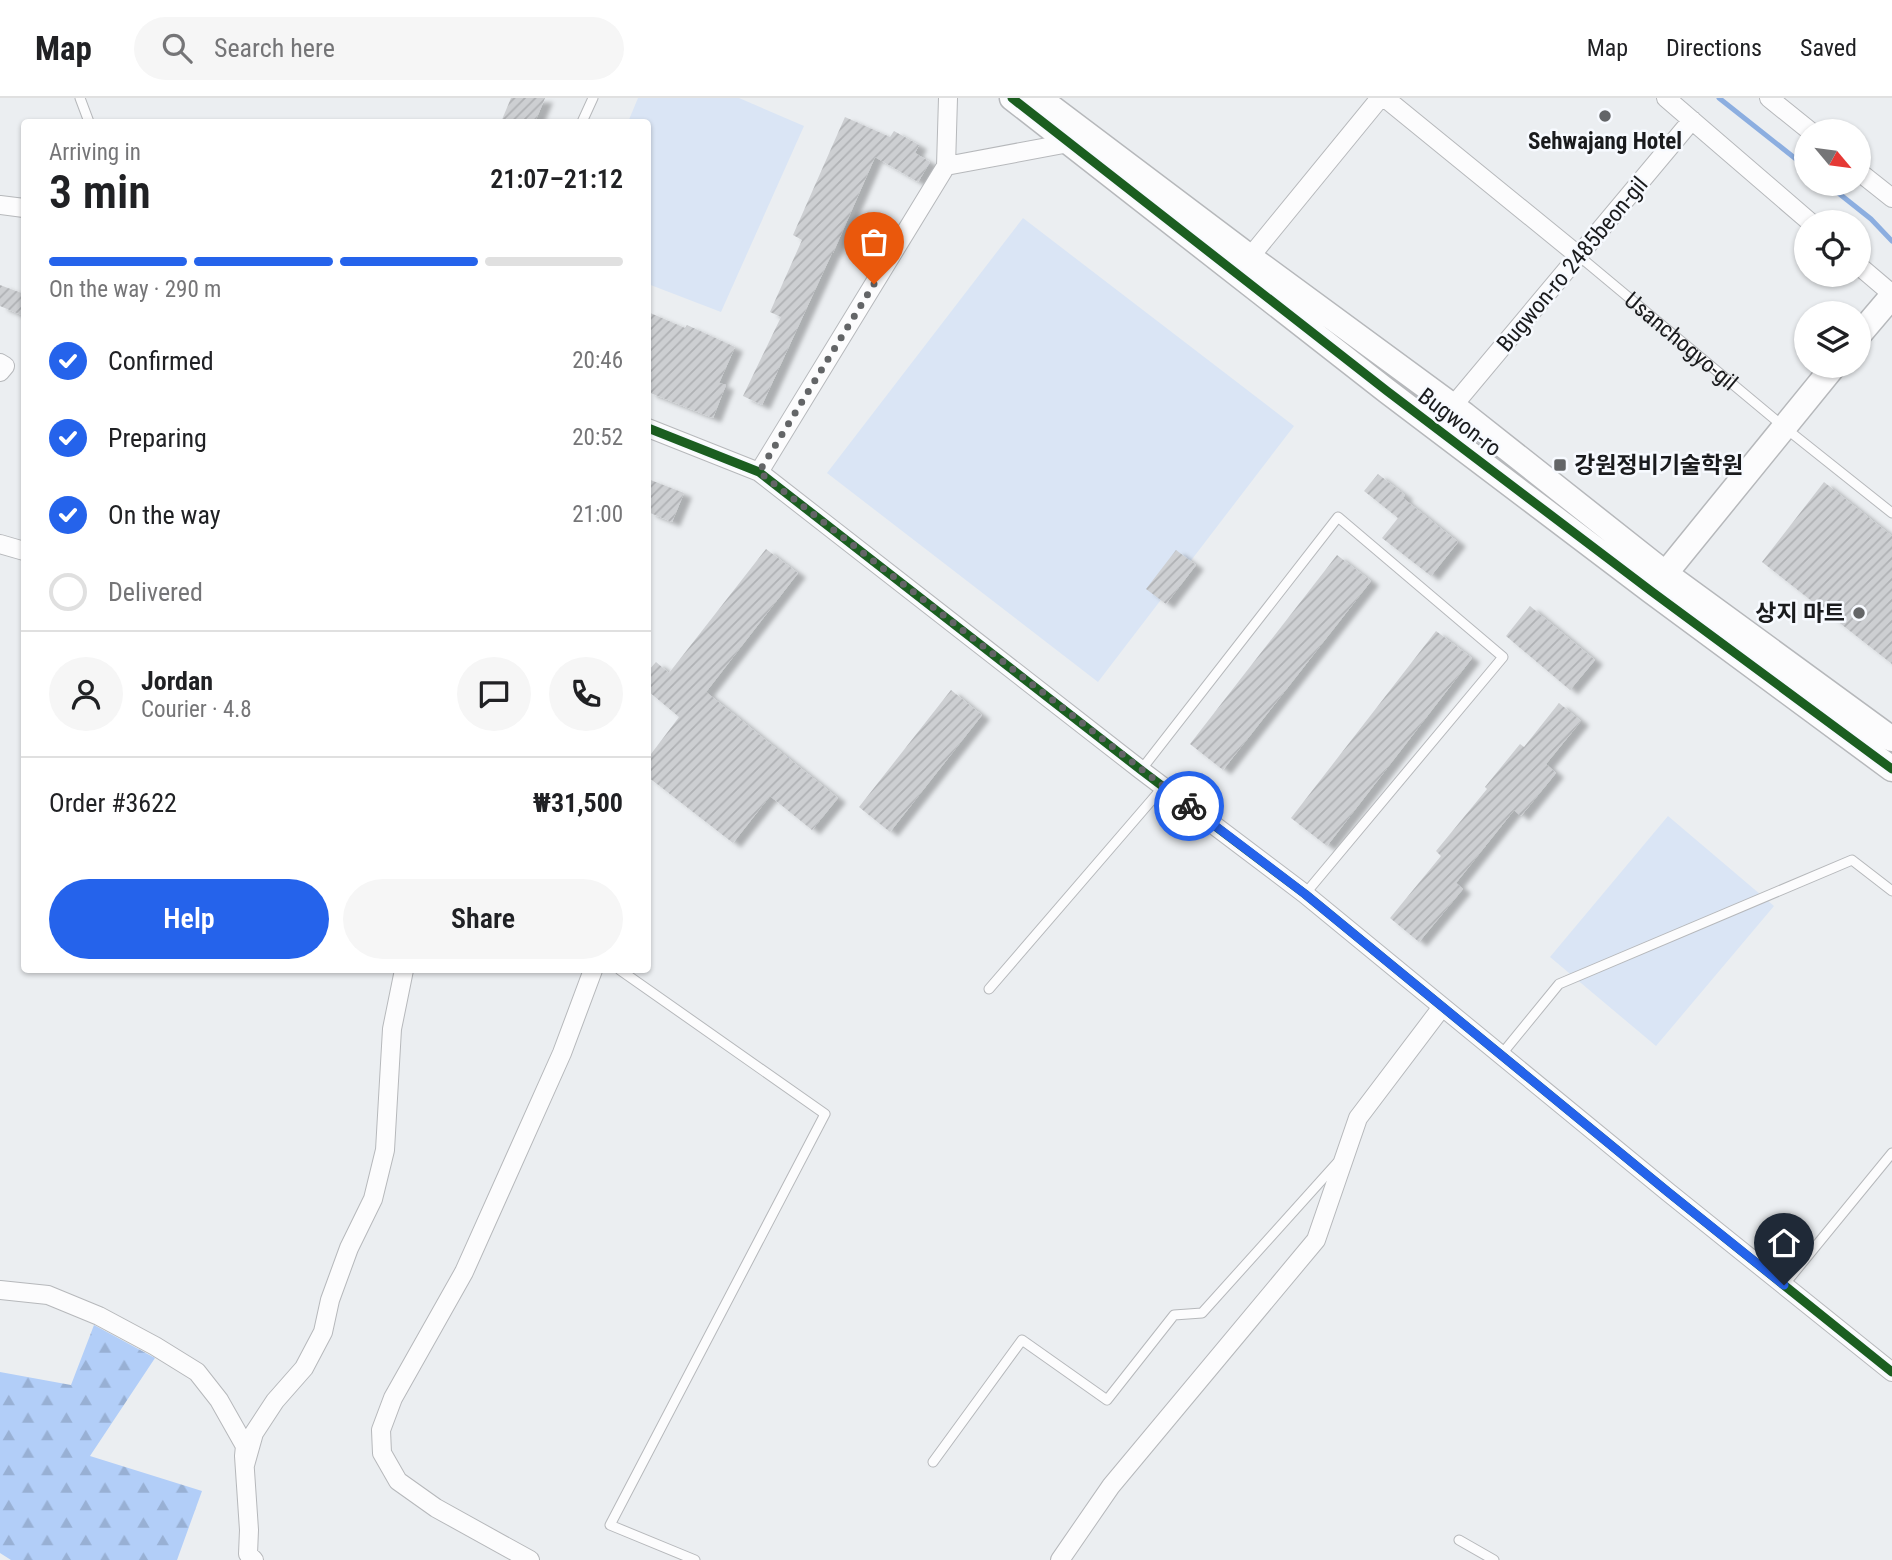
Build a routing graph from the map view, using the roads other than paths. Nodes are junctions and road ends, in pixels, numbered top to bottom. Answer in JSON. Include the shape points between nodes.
{"nodes":[{"id":1,"x":80,"y":98,"type":"edge"},
{"id":2,"x":593,"y":98,"type":"edge"},
{"id":3,"x":948,"y":98,"type":"edge"},
{"id":4,"x":1012,"y":98,"type":"edge"},
{"id":5,"x":1382,"y":98,"type":"edge"},
{"id":6,"x":1666,"y":98,"type":"edge"},
{"id":7,"x":1769,"y":98,"type":"edge"},
{"id":8,"x":1041,"y":103,"type":"edge"},
{"id":9,"x":88,"y":119,"type":"edge"},
{"id":10,"x":583,"y":119,"type":"edge"},
{"id":11,"x":1795,"y":119,"type":"edge"},
{"id":12,"x":1692,"y":120,"type":"junction"},
{"id":13,"x":1069,"y":143,"type":"junction"},
{"id":14,"x":946,"y":166,"type":"junction"},
{"id":15,"x":1871,"y":181,"type":"edge"},
{"id":16,"x":1892,"y":198,"type":"edge"},
{"id":17,"x":0,"y":205,"type":"edge"},
{"id":18,"x":21,"y":208,"type":"edge"},
{"id":19,"x":1796,"y":210,"type":"edge"},
{"id":20,"x":1579,"y":256,"type":"junction"},
{"id":21,"x":1250,"y":257,"type":"junction"},
{"id":22,"x":1871,"y":276,"type":"edge"},
{"id":23,"x":1892,"y":295,"type":"edge"},
{"id":24,"x":1871,"y":320,"type":"edge"},
{"id":25,"x":0,"y":363,"type":"edge"},
{"id":26,"x":0,"y":372,"type":"edge"},
{"id":27,"x":1824,"y":378,"type":"edge"},
{"id":28,"x":1452,"y":407,"type":"junction"},
{"id":29,"x":1784,"y":427,"type":"junction"},
{"id":30,"x":651,"y":429,"type":"edge"},
{"id":31,"x":759,"y":472,"type":"junction"},
{"id":32,"x":1892,"y":513,"type":"edge"},
{"id":33,"x":0,"y":544,"type":"edge"},
{"id":34,"x":21,"y":550,"type":"edge"},
{"id":35,"x":1659,"y":582,"type":"junction"},
{"id":36,"x":1892,"y":739,"type":"edge"},
{"id":37,"x":1892,"y":769,"type":"edge"},
{"id":38,"x":1141,"y":770,"type":"junction"},
{"id":39,"x":1163,"y":787,"type":"junction"},
{"id":40,"x":1892,"y":891,"type":"edge"},
{"id":41,"x":1305,"y":894,"type":"junction"},
{"id":42,"x":403,"y":973,"type":"edge"},
{"id":43,"x":592,"y":973,"type":"edge"},
{"id":44,"x":624,"y":973,"type":"edge"},
{"id":45,"x":989,"y":989,"type":"dead end"},
{"id":46,"x":1442,"y":1007,"type":"junction"},
{"id":47,"x":1501,"y":1055,"type":"junction"},
{"id":48,"x":1892,"y":1153,"type":"edge"},
{"id":49,"x":1345,"y":1154,"type":"junction"},
{"id":50,"x":1784,"y":1285,"type":"junction"},
{"id":51,"x":0,"y":1290,"type":"edge"},
{"id":52,"x":1892,"y":1372,"type":"edge"},
{"id":53,"x":933,"y":1462,"type":"dead end"},
{"id":54,"x":245,"y":1465,"type":"junction"},
{"id":55,"x":1459,"y":1540,"type":"dead end"},
{"id":56,"x":254,"y":1560,"type":"edge"},
{"id":57,"x":530,"y":1560,"type":"edge"},
{"id":58,"x":695,"y":1560,"type":"edge"},
{"id":59,"x":1060,"y":1560,"type":"edge"},
{"id":60,"x":1494,"y":1560,"type":"edge"}],
"edges":[{"from":1,"to":9,"type":"lane"},
{"from":2,"to":10,"type":"lane"},
{"from":3,"to":14,"type":"street"},
{"from":4,"to":8,"type":"street","name":"Bugwon-ro"},
{"from":5,"to":20,"type":"street"},
{"from":5,"to":21,"type":"street"},
{"from":6,"to":12,"type":"street"},
{"from":7,"to":11,"type":"street"},
{"from":8,"to":13,"type":"street","name":"Bugwon-ro"},
{"from":8,"to":21,"type":"street","name":"Bugwon-ro"},
{"from":12,"to":19,"type":"street"},
{"from":12,"to":20,"type":"street","name":"Bugwon-ro 2485beon-gil"},
{"from":13,"to":14,"type":"street"},
{"from":13,"to":35,"type":"street","name":"Bugwon-ro","via":[[1387,391]]},
{"from":14,"to":31,"type":"street"},
{"from":15,"to":16,"type":"street"},
{"from":17,"to":18,"type":"street"},
{"from":20,"to":28,"type":"street","name":"Bugwon-ro 2485beon-gil"},
{"from":20,"to":29,"type":"lane","name":"Usanchogyo-gil"},
{"from":21,"to":28,"type":"street","name":"Bugwon-ro"},
{"from":22,"to":23,"type":"street"},
{"from":23,"to":24,"type":"street"},
{"from":25,"to":26,"type":"street","via":[[5,366]]},
{"from":27,"to":29,"type":"street"},
{"from":28,"to":35,"type":"street","name":"Bugwon-ro"},
{"from":29,"to":32,"type":"lane","name":"Usanchogyo-gil"},
{"from":29,"to":35,"type":"street"},
{"from":30,"to":31,"type":"street"},
{"from":31,"to":38,"type":"street"},
{"from":33,"to":34,"type":"street"},
{"from":35,"to":36,"type":"street","name":"Bugwon-ro"},
{"from":35,"to":37,"type":"street","name":"Bugwon-ro"},
{"from":38,"to":39,"type":"street"},
{"from":38,"to":41,"type":"lane","via":[[1338,517],[1503,657]]},
{"from":39,"to":41,"type":"street"},
{"from":39,"to":45,"type":"lane"},
{"from":40,"to":47,"type":"lane","via":[[1852,860],[1559,984]]},
{"from":41,"to":46,"type":"street"},
{"from":42,"to":54,"type":"street","via":[[392,1029],[384,1150],[373,1199],[349,1248],[323,1332],[304,1368],[254,1433]]},
{"from":43,"to":57,"type":"street","via":[[562,1052],[464,1272],[393,1398],[381,1430],[382,1453],[398,1481],[436,1508]]},
{"from":44,"to":58,"type":"lane","via":[[825,1114],[610,1525]]},
{"from":46,"to":47,"type":"street"},
{"from":46,"to":49,"type":"street","via":[[1358,1118]]},
{"from":47,"to":50,"type":"street"},
{"from":48,"to":50,"type":"lane"},
{"from":49,"to":53,"type":"lane","via":[[1202,1313],[1174,1315],[1107,1400],[1022,1340]]},
{"from":49,"to":59,"type":"street","via":[[1316,1240],[1111,1486]]},
{"from":50,"to":52,"type":"street"},
{"from":51,"to":54,"type":"street","via":[[48,1295],[99,1316],[197,1372],[246,1446]]},
{"from":54,"to":56,"type":"street","via":[[248,1554]]},
{"from":55,"to":60,"type":"lane"}]}
